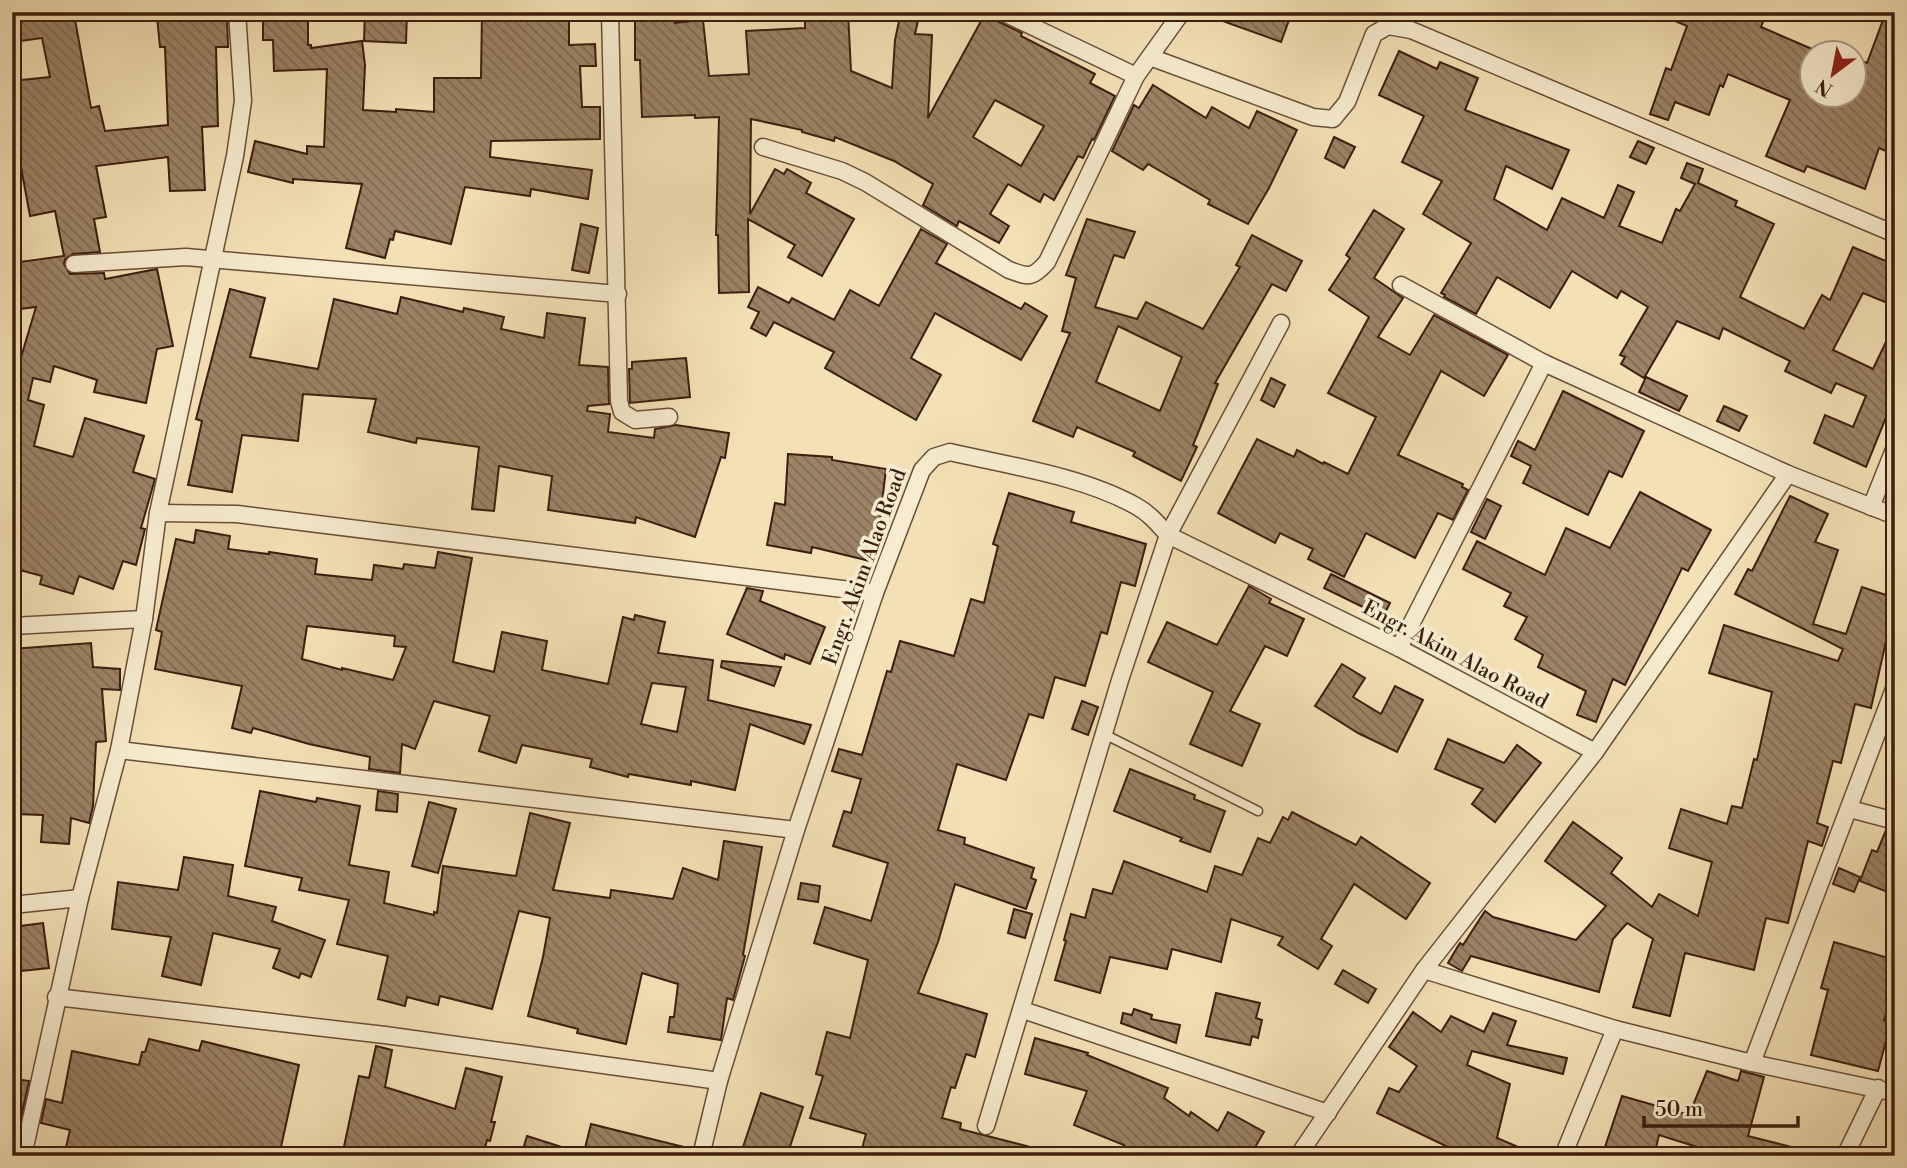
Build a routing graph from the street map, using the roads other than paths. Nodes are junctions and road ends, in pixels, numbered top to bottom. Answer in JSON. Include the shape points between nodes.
{"nodes":[{"id":1,"x":237,"y":12,"type":"edge"},
{"id":2,"x":610,"y":12,"type":"edge"},
{"id":3,"x":1002,"y":12,"type":"edge"},
{"id":4,"x":1181,"y":12,"type":"edge"},
{"id":5,"x":1150,"y":57,"type":"junction"},
{"id":6,"x":1136,"y":76,"type":"junction"},
{"id":7,"x":763,"y":147,"type":"dead end"},
{"id":8,"x":1895,"y":234,"type":"edge"},
{"id":9,"x":214,"y":258,"type":"junction"},
{"id":10,"x":75,"y":264,"type":"dead end"},
{"id":11,"x":1401,"y":285,"type":"dead end"},
{"id":12,"x":618,"y":294,"type":"junction"},
{"id":13,"x":1281,"y":323,"type":"dead end"},
{"id":14,"x":1544,"y":363,"type":"junction"},
{"id":15,"x":669,"y":417,"type":"dead end"},
{"id":16,"x":1895,"y":447,"type":"edge"},
{"id":17,"x":1788,"y":474,"type":"junction"},
{"id":18,"x":1871,"y":508,"type":"junction"},
{"id":19,"x":158,"y":513,"type":"junction"},
{"id":20,"x":1895,"y":516,"type":"edge"},
{"id":21,"x":1168,"y":535,"type":"junction"},
{"id":22,"x":875,"y":593,"type":"junction"},
{"id":23,"x":144,"y":619,"type":"junction"},
{"id":24,"x":12,"y":626,"type":"edge"},
{"id":25,"x":1399,"y":648,"type":"junction"},
{"id":26,"x":1895,"y":686,"type":"edge"},
{"id":27,"x":1104,"y":734,"type":"junction"},
{"id":28,"x":119,"y":750,"type":"junction"},
{"id":29,"x":1595,"y":752,"type":"junction"},
{"id":30,"x":1850,"y":809,"type":"junction"},
{"id":31,"x":1258,"y":811,"type":"dead end"},
{"id":32,"x":1895,"y":821,"type":"edge"},
{"id":33,"x":796,"y":830,"type":"junction"},
{"id":34,"x":80,"y":898,"type":"junction"},
{"id":35,"x":12,"y":905,"type":"edge"},
{"id":36,"x":1424,"y":970,"type":"junction"},
{"id":37,"x":56,"y":998,"type":"junction"},
{"id":38,"x":1023,"y":1010,"type":"junction"},
{"id":39,"x":1615,"y":1029,"type":"junction"},
{"id":40,"x":1752,"y":1063,"type":"junction"},
{"id":41,"x":719,"y":1081,"type":"junction"},
{"id":42,"x":1878,"y":1088,"type":"junction"},
{"id":43,"x":1895,"y":1093,"type":"edge"},
{"id":44,"x":1328,"y":1113,"type":"junction"},
{"id":45,"x":986,"y":1126,"type":"dead end"},
{"id":46,"x":20,"y":1152,"type":"edge"},
{"id":47,"x":701,"y":1156,"type":"edge"},
{"id":48,"x":1298,"y":1156,"type":"edge"},
{"id":49,"x":1563,"y":1156,"type":"edge"},
{"id":50,"x":1845,"y":1156,"type":"edge"}],
"edges":[{"from":1,"to":9,"type":"street","via":[[243,101]]},
{"from":2,"to":12,"type":"street"},
{"from":3,"to":6,"type":"street"},
{"from":4,"to":5,"type":"street"},
{"from":5,"to":6,"type":"street"},
{"from":5,"to":8,"type":"street","via":[[1313,117],[1333,119],[1347,102],[1374,34],[1388,26],[1411,30]]},
{"from":6,"to":7,"type":"street","via":[[1047,262],[1037,274],[1027,276],[1009,270],[865,182]]},
{"from":9,"to":10,"type":"street"},
{"from":9,"to":12,"type":"street"},
{"from":9,"to":19,"type":"street"},
{"from":11,"to":14,"type":"street"},
{"from":12,"to":15,"type":"street","via":[[622,412],[635,421]]},
{"from":13,"to":21,"type":"street"},
{"from":14,"to":17,"type":"street"},
{"from":14,"to":25,"type":"street"},
{"from":16,"to":18,"type":"street"},
{"from":17,"to":18,"type":"street"},
{"from":17,"to":29,"type":"street"},
{"from":18,"to":20,"type":"street"},
{"from":19,"to":22,"type":"street","via":[[237,514]]},
{"from":19,"to":23,"type":"street"},
{"from":21,"to":22,"type":"street","name":"Engr. Akim Alao Road","via":[[1135,506],[1080,483],[950,452],[934,457],[922,470]]},
{"from":21,"to":25,"type":"street","name":"Engr. Akim Alao Road"},
{"from":21,"to":27,"type":"street"},
{"from":22,"to":33,"type":"street","name":"Engr. Akim Alao Road"},
{"from":23,"to":24,"type":"street"},
{"from":23,"to":28,"type":"street"},
{"from":25,"to":29,"type":"street","name":"Engr. Akim Alao Road"},
{"from":26,"to":30,"type":"street"},
{"from":27,"to":31,"type":"lane"},
{"from":27,"to":38,"type":"street"},
{"from":28,"to":33,"type":"street"},
{"from":28,"to":34,"type":"street"},
{"from":29,"to":36,"type":"street"},
{"from":30,"to":32,"type":"street"},
{"from":30,"to":40,"type":"street"},
{"from":33,"to":41,"type":"street","name":"Engr. Akim Alao Road"},
{"from":34,"to":35,"type":"street"},
{"from":34,"to":37,"type":"street"},
{"from":36,"to":39,"type":"street"},
{"from":36,"to":44,"type":"street"},
{"from":37,"to":41,"type":"street","via":[[385,1035]]},
{"from":37,"to":46,"type":"street"},
{"from":38,"to":44,"type":"street"},
{"from":38,"to":45,"type":"street"},
{"from":39,"to":40,"type":"street"},
{"from":39,"to":49,"type":"street"},
{"from":40,"to":42,"type":"street"},
{"from":41,"to":47,"type":"street","name":"Engr. Akim Alao Road"},
{"from":42,"to":43,"type":"street"},
{"from":42,"to":50,"type":"street"},
{"from":44,"to":48,"type":"street"}]}
